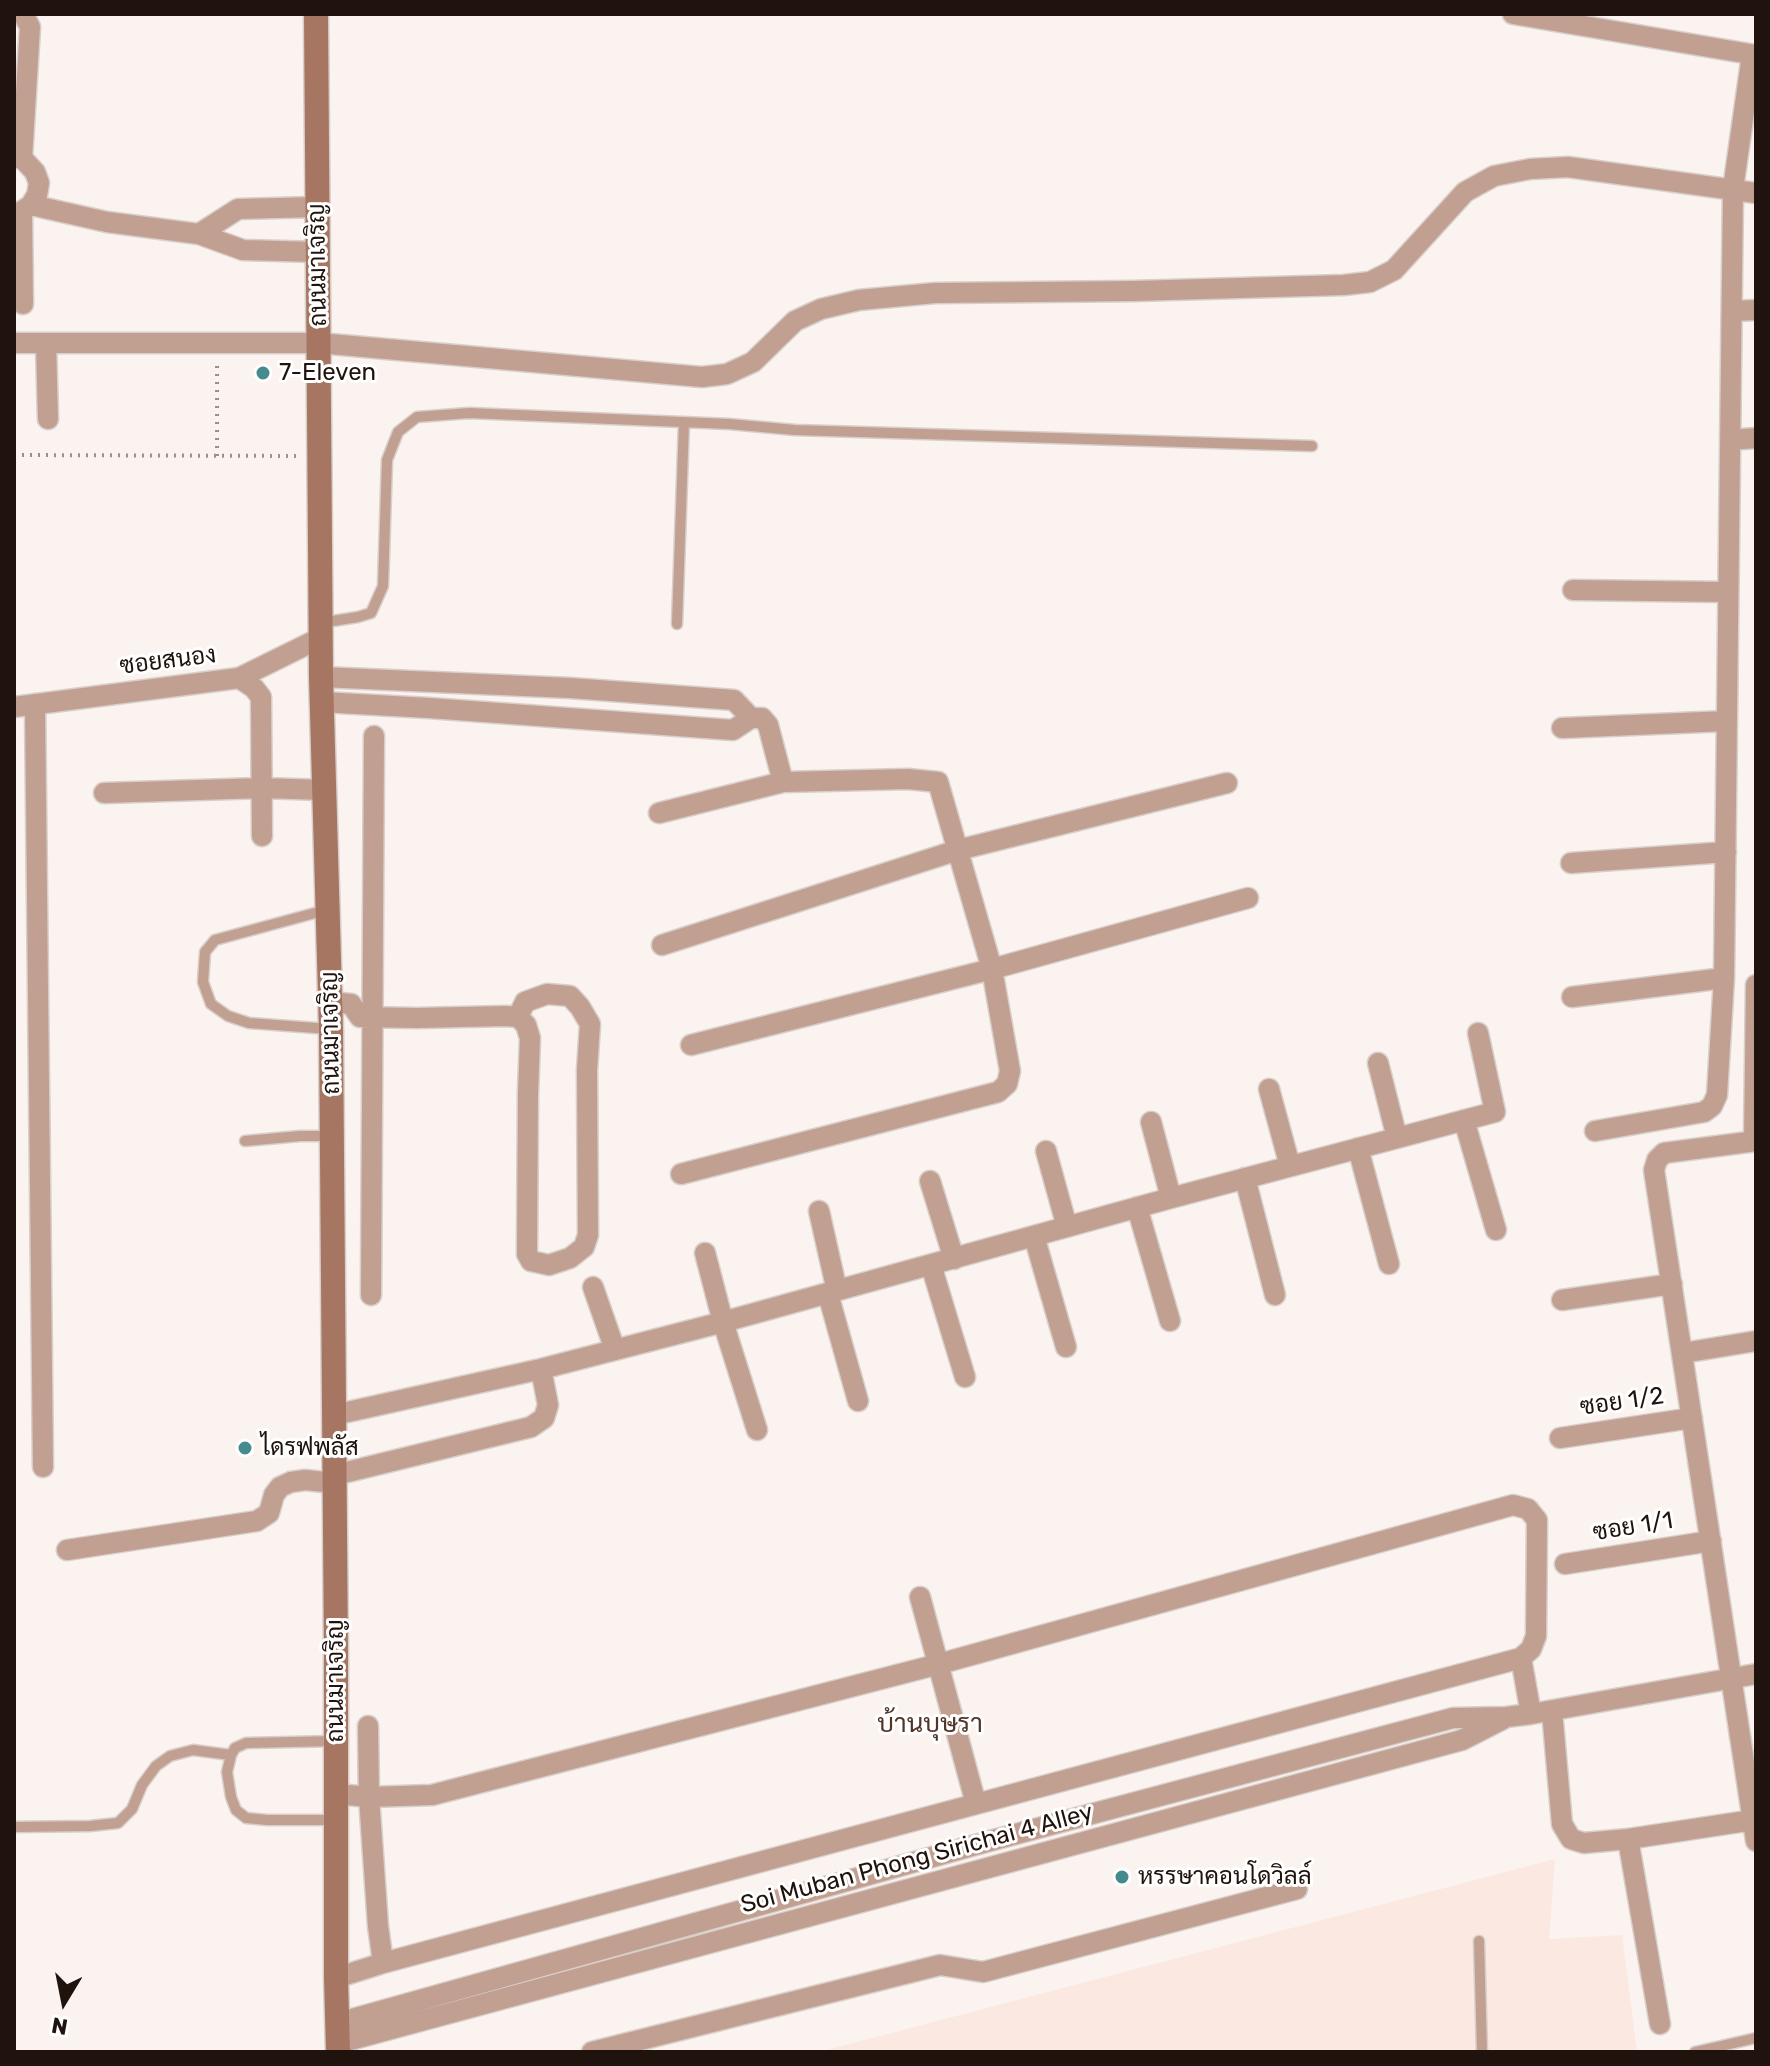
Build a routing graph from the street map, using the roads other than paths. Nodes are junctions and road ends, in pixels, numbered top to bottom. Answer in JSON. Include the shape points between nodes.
{"nodes":[{"id":1,"x":23,"y":14,"type":"edge"},
{"id":2,"x":316,"y":14,"type":"edge"},
{"id":3,"x":1513,"y":14,"type":"edge"},
{"id":4,"x":1754,"y":55,"type":"edge"},
{"id":5,"x":18,"y":158,"type":"edge"},
{"id":6,"x":1733,"y":189,"type":"junction"},
{"id":7,"x":1756,"y":193,"type":"edge"},
{"id":8,"x":317,"y":207,"type":"junction"},
{"id":9,"x":22,"y":210,"type":"edge"},
{"id":10,"x":199,"y":234,"type":"junction"},
{"id":11,"x":318,"y":252,"type":"junction"},
{"id":12,"x":23,"y":304,"type":"dead end"},
{"id":13,"x":1756,"y":310,"type":"edge"},
{"id":14,"x":1732,"y":311,"type":"junction"},
{"id":15,"x":14,"y":343,"type":"edge"},
{"id":16,"x":46,"y":343,"type":"junction"},
{"id":17,"x":319,"y":343,"type":"junction"},
{"id":18,"x":48,"y":419,"type":"dead end"},
{"id":19,"x":684,"y":422,"type":"junction"},
{"id":20,"x":1756,"y":438,"type":"edge"},
{"id":21,"x":1730,"y":440,"type":"junction"},
{"id":22,"x":1312,"y":446,"type":"dead end"},
{"id":23,"x":1573,"y":590,"type":"dead end"},
{"id":24,"x":1728,"y":592,"type":"junction"},
{"id":25,"x":677,"y":624,"type":"dead end"},
{"id":26,"x":320,"y":631,"type":"junction"},
{"id":27,"x":321,"y":677,"type":"junction"},
{"id":28,"x":239,"y":678,"type":"junction"},
{"id":29,"x":321,"y":702,"type":"junction"},
{"id":30,"x":35,"y":704,"type":"junction"},
{"id":31,"x":14,"y":707,"type":"edge"},
{"id":32,"x":751,"y":718,"type":"junction"},
{"id":33,"x":1727,"y":721,"type":"junction"},
{"id":34,"x":1562,"y":728,"type":"dead end"},
{"id":35,"x":374,"y":736,"type":"dead end"},
{"id":36,"x":783,"y":782,"type":"junction"},
{"id":37,"x":1227,"y":783,"type":"dead end"},
{"id":38,"x":262,"y":788,"type":"junction"},
{"id":39,"x":323,"y":790,"type":"junction"},
{"id":40,"x":104,"y":793,"type":"dead end"},
{"id":41,"x":659,"y":813,"type":"dead end"},
{"id":42,"x":262,"y":836,"type":"dead end"},
{"id":43,"x":958,"y":850,"type":"junction"},
{"id":44,"x":1726,"y":852,"type":"junction"},
{"id":45,"x":1571,"y":863,"type":"dead end"},
{"id":46,"x":1248,"y":898,"type":"dead end"},
{"id":47,"x":327,"y":910,"type":"junction"},
{"id":48,"x":662,"y":945,"type":"dead end"},
{"id":49,"x":992,"y":969,"type":"junction"},
{"id":50,"x":1724,"y":978,"type":"junction"},
{"id":51,"x":1756,"y":985,"type":"edge"},
{"id":52,"x":1572,"y":997,"type":"dead end"},
{"id":53,"x":367,"y":1017,"type":"junction"},
{"id":54,"x":518,"y":1017,"type":"junction"},
{"id":55,"x":331,"y":1019,"type":"junction"},
{"id":56,"x":1478,"y":1033,"type":"dead end"},
{"id":57,"x":691,"y":1045,"type":"dead end"},
{"id":58,"x":1378,"y":1063,"type":"dead end"},
{"id":59,"x":1755,"y":1077,"type":"edge"},
{"id":60,"x":1269,"y":1089,"type":"dead end"},
{"id":61,"x":1464,"y":1120,"type":"junction"},
{"id":62,"x":1151,"y":1122,"type":"dead end"},
{"id":63,"x":1595,"y":1131,"type":"dead end"},
{"id":64,"x":332,"y":1136,"type":"junction"},
{"id":65,"x":1397,"y":1138,"type":"junction"},
{"id":66,"x":245,"y":1141,"type":"dead end"},
{"id":67,"x":1755,"y":1141,"type":"edge"},
{"id":68,"x":1358,"y":1148,"type":"junction"},
{"id":69,"x":1046,"y":1151,"type":"dead end"},
{"id":70,"x":1290,"y":1166,"type":"junction"},
{"id":71,"x":681,"y":1174,"type":"dead end"},
{"id":72,"x":1245,"y":1178,"type":"junction"},
{"id":73,"x":930,"y":1181,"type":"dead end"},
{"id":74,"x":1171,"y":1198,"type":"junction"},
{"id":75,"x":1137,"y":1207,"type":"junction"},
{"id":76,"x":819,"y":1211,"type":"dead end"},
{"id":77,"x":1067,"y":1227,"type":"junction"},
{"id":78,"x":1496,"y":1230,"type":"dead end"},
{"id":79,"x":1034,"y":1236,"type":"junction"},
{"id":80,"x":705,"y":1253,"type":"dead end"},
{"id":81,"x":954,"y":1259,"type":"junction"},
{"id":82,"x":1389,"y":1264,"type":"dead end"},
{"id":83,"x":931,"y":1265,"type":"junction"},
{"id":84,"x":1672,"y":1284,"type":"junction"},
{"id":85,"x":593,"y":1287,"type":"dead end"},
{"id":86,"x":832,"y":1293,"type":"junction"},
{"id":87,"x":371,"y":1295,"type":"dead end"},
{"id":88,"x":1275,"y":1295,"type":"dead end"},
{"id":89,"x":1562,"y":1300,"type":"dead end"},
{"id":90,"x":1170,"y":1321,"type":"dead end"},
{"id":91,"x":723,"y":1322,"type":"junction"},
{"id":92,"x":1756,"y":1341,"type":"edge"},
{"id":93,"x":1066,"y":1347,"type":"dead end"},
{"id":94,"x":615,"y":1350,"type":"junction"},
{"id":95,"x":1683,"y":1353,"type":"junction"},
{"id":96,"x":541,"y":1369,"type":"junction"},
{"id":97,"x":965,"y":1377,"type":"dead end"},
{"id":98,"x":858,"y":1401,"type":"dead end"},
{"id":99,"x":334,"y":1415,"type":"junction"},
{"id":100,"x":1692,"y":1418,"type":"junction"},
{"id":101,"x":757,"y":1430,"type":"dead end"},
{"id":102,"x":1560,"y":1438,"type":"dead end"},
{"id":103,"x":43,"y":1467,"type":"dead end"},
{"id":104,"x":335,"y":1479,"type":"junction"},
{"id":105,"x":1711,"y":1541,"type":"junction"},
{"id":106,"x":67,"y":1550,"type":"dead end"},
{"id":107,"x":1565,"y":1564,"type":"dead end"},
{"id":108,"x":920,"y":1597,"type":"dead end"},
{"id":109,"x":1521,"y":1658,"type":"junction"},
{"id":110,"x":939,"y":1664,"type":"junction"},
{"id":111,"x":1756,"y":1674,"type":"edge"},
{"id":112,"x":1731,"y":1677,"type":"junction"},
{"id":113,"x":1552,"y":1711,"type":"junction"},
{"id":114,"x":1531,"y":1714,"type":"junction"},
{"id":115,"x":1506,"y":1717,"type":"junction"},
{"id":116,"x":368,"y":1726,"type":"dead end"},
{"id":117,"x":336,"y":1741,"type":"junction"},
{"id":118,"x":231,"y":1755,"type":"junction"},
{"id":119,"x":337,"y":1794,"type":"junction"},
{"id":120,"x":369,"y":1797,"type":"junction"},
{"id":121,"x":976,"y":1804,"type":"junction"},
{"id":122,"x":337,"y":1820,"type":"junction"},
{"id":123,"x":1753,"y":1820,"type":"junction"},
{"id":124,"x":14,"y":1827,"type":"edge"},
{"id":125,"x":1628,"y":1839,"type":"junction"},
{"id":126,"x":1756,"y":1841,"type":"edge"},
{"id":127,"x":986,"y":1842,"type":"junction"},
{"id":128,"x":993,"y":1865,"type":"junction"},
{"id":129,"x":1297,"y":1889,"type":"dead end"},
{"id":130,"x":1479,"y":1941,"type":"dead end"},
{"id":131,"x":383,"y":1963,"type":"junction"},
{"id":132,"x":336,"y":1978,"type":"junction"},
{"id":133,"x":1660,"y":2024,"type":"dead end"},
{"id":134,"x":1756,"y":2038,"type":"edge"},
{"id":135,"x":338,"y":2039,"type":"edge"},
{"id":136,"x":592,"y":2052,"type":"edge"},
{"id":137,"x":1482,"y":2052,"type":"edge"},
{"id":138,"x":1695,"y":2052,"type":"edge"}],
"edges":[{"from":1,"to":5,"type":"street","via":[[30,27]]},
{"from":2,"to":8,"type":"main road","name":"ถนนมาเจริญ"},
{"from":3,"to":4,"type":"street"},
{"from":4,"to":6,"type":"street"},
{"from":5,"to":9,"type":"street","via":[[35,172],[39,183],[37,195]]},
{"from":6,"to":7,"type":"street"},
{"from":6,"to":14,"type":"street"},
{"from":6,"to":17,"type":"street","via":[[1568,167],[1530,169],[1494,176],[1465,192],[1394,270],[1370,282],[935,293],[859,300],[795,321],[753,362],[727,374],[702,377]]},
{"from":8,"to":10,"type":"street","via":[[238,209]]},
{"from":8,"to":11,"type":"main road","name":"ถนนมาเจริญ"},
{"from":9,"to":10,"type":"street"},
{"from":9,"to":12,"type":"street"},
{"from":10,"to":11,"type":"street","via":[[243,250]]},
{"from":11,"to":17,"type":"main road","name":"ถนนมาเจริญ"},
{"from":13,"to":14,"type":"street"},
{"from":14,"to":21,"type":"street"},
{"from":15,"to":16,"type":"street"},
{"from":16,"to":17,"type":"street"},
{"from":16,"to":18,"type":"street"},
{"from":17,"to":26,"type":"main road","name":"ถนนมาเจริญ"},
{"from":19,"to":22,"type":"lane"},
{"from":19,"to":25,"type":"lane"},
{"from":19,"to":26,"type":"lane","via":[[469,413],[417,417],[398,432],[387,460],[383,586],[371,613]]},
{"from":20,"to":21,"type":"street"},
{"from":21,"to":24,"type":"street"},
{"from":23,"to":24,"type":"street"},
{"from":24,"to":33,"type":"street"},
{"from":26,"to":27,"type":"main road","name":"ถนนมาเจริญ"},
{"from":26,"to":28,"type":"street","name":"ซอยสนอง"},
{"from":27,"to":29,"type":"main road","name":"ถนนมาเจริญ"},
{"from":27,"to":32,"type":"street","via":[[734,700]]},
{"from":28,"to":30,"type":"street","name":"ซอยสนอง"},
{"from":28,"to":38,"type":"street","via":[[261,697]]},
{"from":29,"to":32,"type":"street","via":[[733,730]]},
{"from":29,"to":39,"type":"main road","name":"ถนนมาเจริญ"},
{"from":30,"to":31,"type":"street","name":"ซอยสนอง"},
{"from":30,"to":103,"type":"street"},
{"from":32,"to":36,"type":"street","via":[[762,718],[768,725]]},
{"from":33,"to":34,"type":"street"},
{"from":33,"to":44,"type":"street"},
{"from":35,"to":53,"type":"street"},
{"from":36,"to":41,"type":"street"},
{"from":36,"to":43,"type":"street","via":[[938,782]]},
{"from":37,"to":43,"type":"street"},
{"from":38,"to":39,"type":"street"},
{"from":38,"to":40,"type":"street"},
{"from":38,"to":42,"type":"street"},
{"from":39,"to":47,"type":"main road","name":"ถนนมาเจริญ"},
{"from":43,"to":48,"type":"street"},
{"from":43,"to":49,"type":"street"},
{"from":44,"to":45,"type":"street"},
{"from":44,"to":50,"type":"street"},
{"from":46,"to":49,"type":"street"},
{"from":47,"to":55,"type":"main road","name":"ถนนมาเจริญ"},
{"from":47,"to":55,"type":"lane","via":[[215,940],[205,952],[203,982],[211,1004],[249,1023]]},
{"from":49,"to":57,"type":"street"},
{"from":49,"to":71,"type":"street","via":[[1010,1071],[998,1092]]},
{"from":50,"to":52,"type":"street"},
{"from":50,"to":63,"type":"street","via":[[1712,1106],[1704,1112]]},
{"from":51,"to":59,"type":"street"},
{"from":53,"to":54,"type":"street"},
{"from":53,"to":55,"type":"street","via":[[351,1027]]},
{"from":53,"to":87,"type":"street"},
{"from":54,"to":54,"type":"street","via":[[525,1002],[547,994],[570,996],[590,1024],[588,1235],[584,1247],[570,1258],[549,1265],[531,1261],[527,1254],[530,1038]]},
{"from":55,"to":64,"type":"main road","name":"ถนนมาเจริญ"},
{"from":56,"to":61,"type":"street","via":[[1495,1112]]},
{"from":58,"to":65,"type":"street"},
{"from":59,"to":67,"type":"street"},
{"from":60,"to":70,"type":"street"},
{"from":61,"to":65,"type":"street"},
{"from":61,"to":78,"type":"street"},
{"from":62,"to":74,"type":"street"},
{"from":64,"to":66,"type":"lane"},
{"from":64,"to":99,"type":"main road","name":"ถนนมาเจริญ"},
{"from":65,"to":68,"type":"street"},
{"from":67,"to":84,"type":"street","via":[[1664,1153],[1657,1160],[1654,1170]]},
{"from":68,"to":70,"type":"street"},
{"from":68,"to":82,"type":"street"},
{"from":69,"to":77,"type":"street"},
{"from":70,"to":72,"type":"street"},
{"from":72,"to":74,"type":"street"},
{"from":72,"to":88,"type":"street"},
{"from":73,"to":81,"type":"street"},
{"from":74,"to":75,"type":"street"},
{"from":75,"to":77,"type":"street"},
{"from":75,"to":90,"type":"street"},
{"from":76,"to":86,"type":"street"},
{"from":77,"to":79,"type":"street"},
{"from":79,"to":81,"type":"street"},
{"from":79,"to":93,"type":"street"},
{"from":80,"to":91,"type":"street"},
{"from":81,"to":83,"type":"street"},
{"from":83,"to":86,"type":"street"},
{"from":83,"to":97,"type":"street"},
{"from":84,"to":89,"type":"street"},
{"from":84,"to":95,"type":"street"},
{"from":85,"to":94,"type":"street"},
{"from":86,"to":91,"type":"street"},
{"from":86,"to":98,"type":"street"},
{"from":91,"to":94,"type":"street"},
{"from":91,"to":101,"type":"street"},
{"from":92,"to":95,"type":"street"},
{"from":94,"to":96,"type":"street"},
{"from":95,"to":100,"type":"street"},
{"from":96,"to":99,"type":"street"},
{"from":96,"to":104,"type":"street","via":[[548,1405],[544,1418],[531,1427]]},
{"from":99,"to":104,"type":"main road","name":"ถนนมาเจริญ"},
{"from":100,"to":102,"type":"street","name":"ซอย 1/2"},
{"from":100,"to":105,"type":"street"},
{"from":104,"to":106,"type":"street","via":[[280,1487],[269,1513],[257,1521]]},
{"from":104,"to":117,"type":"main road","name":"ถนนมาเจริญ"},
{"from":105,"to":107,"type":"street","name":"ซอย 1/1"},
{"from":105,"to":112,"type":"street"},
{"from":108,"to":110,"type":"street"},
{"from":109,"to":110,"type":"street","via":[[1536,1636],[1537,1520],[1528,1509],[1513,1505]]},
{"from":109,"to":114,"type":"street"},
{"from":109,"to":121,"type":"street"},
{"from":110,"to":120,"type":"street","via":[[432,1795]]},
{"from":110,"to":121,"type":"street"},
{"from":111,"to":112,"type":"street","name":"Soi Muban Phong Sirichai 4 Alley"},
{"from":112,"to":113,"type":"street","name":"Soi Muban Phong Sirichai 4 Alley"},
{"from":112,"to":123,"type":"street"},
{"from":113,"to":114,"type":"street","name":"Soi Muban Phong Sirichai 4 Alley"},
{"from":113,"to":125,"type":"street","via":[[1566,1832],[1584,1843]]},
{"from":114,"to":115,"type":"street","name":"Soi Muban Phong Sirichai 4 Alley"},
{"from":115,"to":127,"type":"street","name":"Soi Muban Phong Sirichai 4 Alley","via":[[1453,1718]]},
{"from":115,"to":128,"type":"street","name":"Soi Muban Phong Sirichai 4 Alley","via":[[1462,1740]]},
{"from":116,"to":120,"type":"street"},
{"from":117,"to":118,"type":"lane","via":[[246,1743]]},
{"from":117,"to":119,"type":"main road","name":"ถนนมาเจริญ"},
{"from":118,"to":122,"type":"lane","via":[[231,1797],[246,1818]]},
{"from":118,"to":124,"type":"lane","via":[[193,1750],[170,1756],[156,1766],[118,1823]]},
{"from":119,"to":120,"type":"street"},
{"from":119,"to":122,"type":"main road","name":"ถนนมาเจริญ"},
{"from":120,"to":131,"type":"street"},
{"from":121,"to":131,"type":"street"},
{"from":122,"to":132,"type":"main road","name":"ถนนมาเจริญ"},
{"from":123,"to":125,"type":"street"},
{"from":123,"to":126,"type":"street"},
{"from":125,"to":133,"type":"street"},
{"from":127,"to":128,"type":"street"},
{"from":127,"to":135,"type":"street","name":"Soi Muban Phong Sirichai 4 Alley"},
{"from":128,"to":135,"type":"street","name":"Soi Muban Phong Sirichai 4 Alley"},
{"from":129,"to":136,"type":"street","via":[[983,1972],[940,1965]]},
{"from":130,"to":137,"type":"lane"},
{"from":131,"to":132,"type":"street"},
{"from":132,"to":135,"type":"main road","name":"ถนนมาเจริญ"},
{"from":134,"to":138,"type":"lane"}]}
